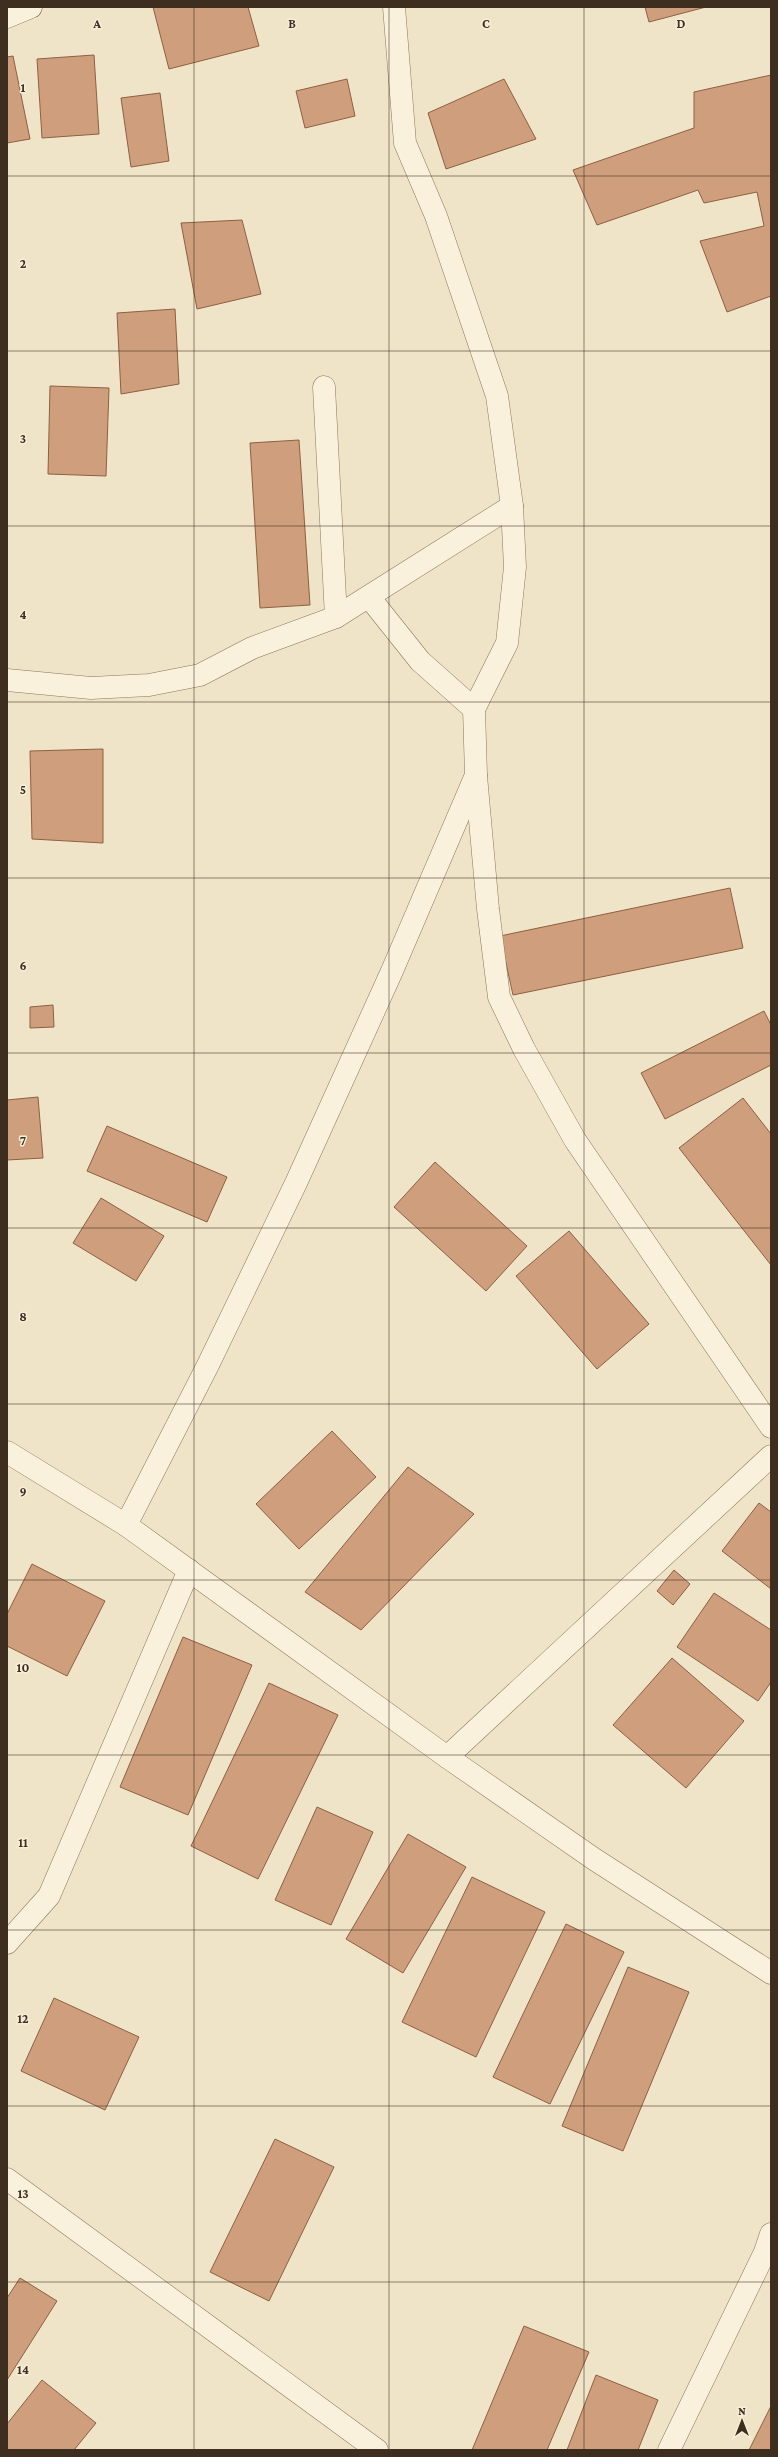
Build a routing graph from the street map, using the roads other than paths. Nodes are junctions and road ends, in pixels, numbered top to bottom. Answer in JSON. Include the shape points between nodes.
{"nodes":[{"id":1,"x":31,"y":7,"type":"edge"},
{"id":2,"x":394,"y":7,"type":"edge"},
{"id":3,"x":7,"y":17,"type":"edge"},
{"id":4,"x":324,"y":387,"type":"dead end"},
{"id":5,"x":512,"y":506,"type":"junction"},
{"id":6,"x":369,"y":597,"type":"junction"},
{"id":7,"x":336,"y":617,"type":"junction"},
{"id":8,"x":7,"y":680,"type":"edge"},
{"id":9,"x":474,"y":709,"type":"junction"},
{"id":10,"x":476,"y":774,"type":"junction"},
{"id":11,"x":771,"y":1427,"type":"edge"},
{"id":12,"x":7,"y":1452,"type":"edge"},
{"id":13,"x":771,"y":1456,"type":"edge"},
{"id":14,"x":126,"y":1525,"type":"junction"},
{"id":15,"x":189,"y":1570,"type":"junction"},
{"id":16,"x":447,"y":1757,"type":"junction"},
{"id":17,"x":7,"y":1943,"type":"edge"},
{"id":18,"x":771,"y":1973,"type":"edge"},
{"id":19,"x":7,"y":2179,"type":"edge"},
{"id":20,"x":771,"y":2234,"type":"edge"},
{"id":21,"x":377,"y":2450,"type":"edge"},
{"id":22,"x":669,"y":2450,"type":"edge"}],
"edges":[{"from":1,"to":3,"type":"street"},
{"from":2,"to":5,"type":"street","via":[[405,143],[436,216],[497,396]]},
{"from":4,"to":7,"type":"street"},
{"from":5,"to":6,"type":"street"},
{"from":5,"to":9,"type":"street","via":[[515,567],[507,643]]},
{"from":6,"to":7,"type":"street"},
{"from":6,"to":9,"type":"street","via":[[420,661]]},
{"from":7,"to":8,"type":"street","via":[[252,648],[200,675],[156,683],[91,688]]},
{"from":9,"to":10,"type":"street"},
{"from":10,"to":11,"type":"street","via":[[499,997],[524,1049],[575,1140]]},
{"from":10,"to":14,"type":"street","via":[[392,971],[296,1183],[207,1367]]},
{"from":12,"to":14,"type":"street"},
{"from":13,"to":16,"type":"street"},
{"from":14,"to":15,"type":"street"},
{"from":15,"to":16,"type":"street"},
{"from":15,"to":17,"type":"street","via":[[49,1896]]},
{"from":16,"to":18,"type":"street","via":[[594,1859]]},
{"from":19,"to":21,"type":"street"},
{"from":20,"to":22,"type":"street","via":[[765,2252]]}]}
